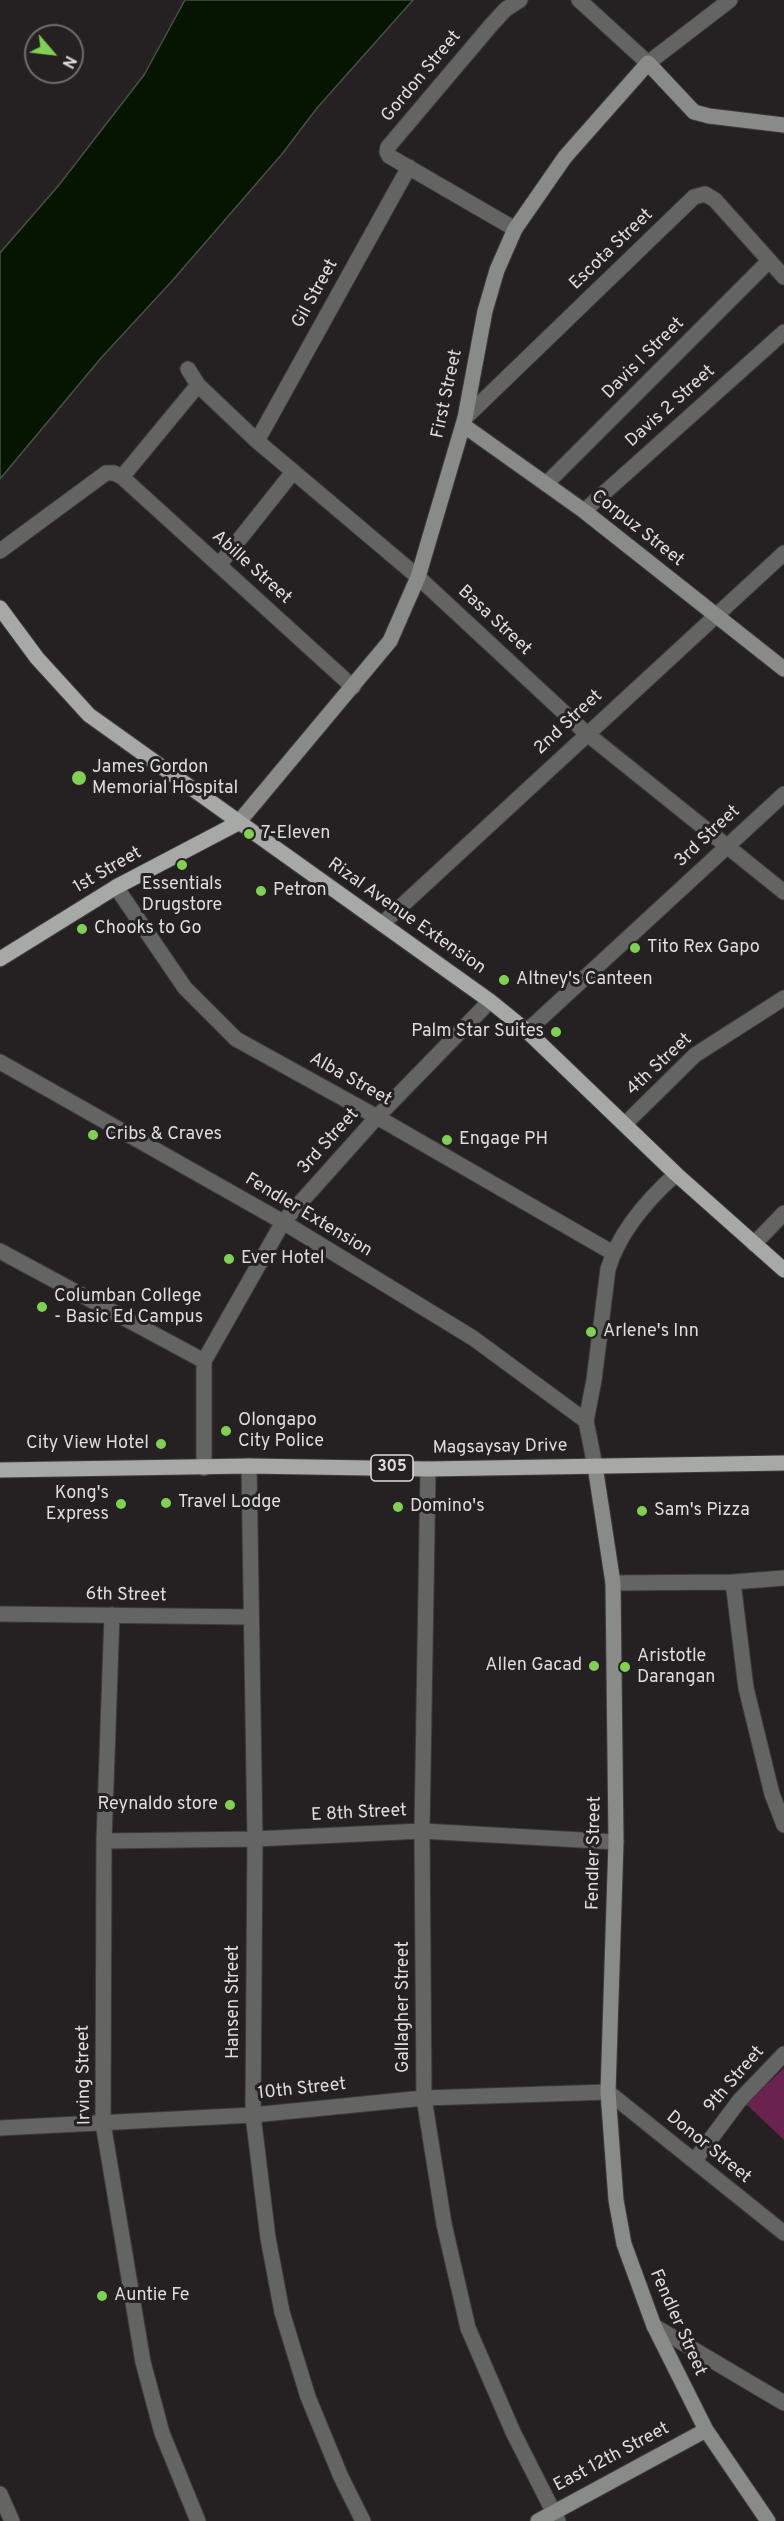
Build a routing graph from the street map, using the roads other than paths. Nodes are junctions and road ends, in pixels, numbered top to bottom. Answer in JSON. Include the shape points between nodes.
{"nodes":[{"id":1,"x":520,"y":0,"type":"edge"},
{"id":2,"x":579,"y":0,"type":"edge"},
{"id":3,"x":730,"y":0,"type":"edge"},
{"id":4,"x":648,"y":63,"type":"junction"},
{"id":5,"x":784,"y":125,"type":"edge"},
{"id":6,"x":409,"y":167,"type":"junction"},
{"id":7,"x":515,"y":229,"type":"junction"},
{"id":8,"x":769,"y":261,"type":"junction"},
{"id":9,"x":784,"y":277,"type":"edge"},
{"id":10,"x":784,"y":332,"type":"edge"},
{"id":11,"x":188,"y":369,"type":"dead end"},
{"id":12,"x":198,"y":385,"type":"junction"},
{"id":13,"x":464,"y":421,"type":"junction"},
{"id":14,"x":257,"y":441,"type":"junction"},
{"id":15,"x":293,"y":472,"type":"junction"},
{"id":16,"x":122,"y":477,"type":"junction"},
{"id":17,"x":546,"y":484,"type":"junction"},
{"id":18,"x":584,"y":511,"type":"junction"},
{"id":19,"x":0,"y":551,"type":"edge"},
{"id":20,"x":784,"y":553,"type":"edge"},
{"id":21,"x":219,"y":565,"type":"junction"},
{"id":22,"x":418,"y":577,"type":"junction"},
{"id":23,"x":0,"y":608,"type":"edge"},
{"id":24,"x":715,"y":616,"type":"junction"},
{"id":25,"x":784,"y":669,"type":"edge"},
{"id":26,"x":353,"y":687,"type":"junction"},
{"id":27,"x":586,"y":733,"type":"junction"},
{"id":28,"x":784,"y":794,"type":"edge"},
{"id":29,"x":238,"y":823,"type":"junction"},
{"id":30,"x":727,"y":846,"type":"junction"},
{"id":31,"x":116,"y":887,"type":"junction"},
{"id":32,"x":784,"y":892,"type":"edge"},
{"id":33,"x":382,"y":924,"type":"junction"},
{"id":34,"x":0,"y":959,"type":"edge"},
{"id":35,"x":784,"y":998,"type":"edge"},
{"id":36,"x":490,"y":1001,"type":"junction"},
{"id":37,"x":527,"y":1031,"type":"junction"},
{"id":38,"x":0,"y":1062,"type":"edge"},
{"id":39,"x":377,"y":1117,"type":"junction"},
{"id":40,"x":625,"y":1124,"type":"junction"},
{"id":41,"x":676,"y":1174,"type":"junction"},
{"id":42,"x":784,"y":1213,"type":"edge"},
{"id":43,"x":283,"y":1222,"type":"junction"},
{"id":44,"x":754,"y":1244,"type":"junction"},
{"id":45,"x":0,"y":1251,"type":"edge"},
{"id":46,"x":613,"y":1253,"type":"junction"},
{"id":47,"x":784,"y":1270,"type":"edge"},
{"id":48,"x":204,"y":1361,"type":"junction"},
{"id":49,"x":586,"y":1421,"type":"junction"},
{"id":50,"x":784,"y":1463,"type":"edge"},
{"id":51,"x":249,"y":1466,"type":"junction"},
{"id":52,"x":595,"y":1466,"type":"junction"},
{"id":53,"x":204,"y":1468,"type":"junction"},
{"id":54,"x":428,"y":1469,"type":"junction"},
{"id":55,"x":0,"y":1470,"type":"edge"},
{"id":56,"x":784,"y":1578,"type":"edge"},
{"id":57,"x":733,"y":1582,"type":"junction"},
{"id":58,"x":613,"y":1583,"type":"junction"},
{"id":59,"x":0,"y":1614,"type":"edge"},
{"id":60,"x":112,"y":1615,"type":"junction"},
{"id":61,"x":251,"y":1617,"type":"junction"},
{"id":62,"x":784,"y":1826,"type":"edge"},
{"id":63,"x":422,"y":1831,"type":"junction"},
{"id":64,"x":255,"y":1839,"type":"junction"},
{"id":65,"x":104,"y":1841,"type":"junction"},
{"id":66,"x":616,"y":1842,"type":"junction"},
{"id":67,"x":784,"y":2054,"type":"edge"},
{"id":68,"x":608,"y":2092,"type":"junction"},
{"id":69,"x":424,"y":2098,"type":"junction"},
{"id":70,"x":253,"y":2115,"type":"junction"},
{"id":71,"x":103,"y":2123,"type":"junction"},
{"id":72,"x":0,"y":2128,"type":"edge"},
{"id":73,"x":695,"y":2160,"type":"junction"},
{"id":74,"x":784,"y":2233,"type":"edge"},
{"id":75,"x":654,"y":2326,"type":"junction"},
{"id":76,"x":784,"y":2403,"type":"edge"},
{"id":77,"x":706,"y":2430,"type":"junction"},
{"id":78,"x":0,"y":2494,"type":"edge"},
{"id":79,"x":556,"y":2517,"type":"edge"},
{"id":80,"x":12,"y":2521,"type":"edge"},
{"id":81,"x":198,"y":2521,"type":"edge"},
{"id":82,"x":363,"y":2521,"type":"edge"},
{"id":83,"x":538,"y":2521,"type":"edge"},
{"id":84,"x":768,"y":2521,"type":"edge"}],
"edges":[{"from":1,"to":6,"type":"street","name":"Gordon Street","via":[[492,24],[388,147],[389,156]]},
{"from":2,"to":4,"type":"street"},
{"from":3,"to":4,"type":"street","name":"First Street"},
{"from":4,"to":5,"type":"street","via":[[694,112]]},
{"from":4,"to":7,"type":"street","name":"First Street","via":[[565,157]]},
{"from":6,"to":7,"type":"street","name":"Gordon Street"},
{"from":6,"to":14,"type":"street","name":"Gil Street"},
{"from":7,"to":13,"type":"street","name":"First Street","via":[[485,311]]},
{"from":8,"to":9,"type":"street","name":"Escota Street"},
{"from":8,"to":13,"type":"street","name":"Escota Street","via":[[716,200],[705,194],[694,197]]},
{"from":8,"to":17,"type":"street","name":"Davis I Street"},
{"from":10,"to":18,"type":"street","name":"Davis 2 Street"},
{"from":11,"to":12,"type":"street","name":"Basa Street"},
{"from":12,"to":14,"type":"street","name":"Basa Street"},
{"from":12,"to":16,"type":"street"},
{"from":13,"to":17,"type":"street","name":"Corpuz Street"},
{"from":13,"to":22,"type":"street","name":"First Street"},
{"from":14,"to":15,"type":"street","name":"Basa Street"},
{"from":15,"to":21,"type":"street"},
{"from":15,"to":22,"type":"street","name":"Basa Street"},
{"from":16,"to":19,"type":"street","via":[[106,473]]},
{"from":16,"to":21,"type":"street","name":"Abille Street"},
{"from":17,"to":18,"type":"street","name":"Corpuz Street"},
{"from":18,"to":24,"type":"street","name":"Corpuz Street"},
{"from":20,"to":24,"type":"street","name":"2nd Street"},
{"from":21,"to":26,"type":"street","name":"Abille Street"},
{"from":22,"to":26,"type":"street","name":"First Street","via":[[390,641]]},
{"from":22,"to":27,"type":"street","name":"Basa Street"},
{"from":23,"to":29,"type":"main road","name":"Rizal Avenue Extension","via":[[37,658],[89,715]]},
{"from":24,"to":25,"type":"street","name":"Corpuz Street"},
{"from":24,"to":27,"type":"street","name":"2nd Street"},
{"from":26,"to":29,"type":"street","name":"First Street"},
{"from":27,"to":30,"type":"street","name":"Basa Street"},
{"from":27,"to":33,"type":"street","name":"2nd Street"},
{"from":28,"to":30,"type":"street","name":"3rd Street"},
{"from":29,"to":31,"type":"main road","name":"1st Street"},
{"from":29,"to":33,"type":"main road","name":"Rizal Avenue Extension"},
{"from":30,"to":32,"type":"street","name":"Basa Street"},
{"from":30,"to":37,"type":"street","name":"3rd Street"},
{"from":31,"to":34,"type":"main road","name":"1st Street"},
{"from":31,"to":39,"type":"street","name":"Alba Street","via":[[185,988],[222,1027],[236,1039]]},
{"from":33,"to":36,"type":"main road","name":"Rizal Avenue Extension"},
{"from":35,"to":40,"type":"street","name":"4th Street","via":[[695,1055]]},
{"from":36,"to":37,"type":"main road","name":"Rizal Avenue Extension"},
{"from":36,"to":39,"type":"street","name":"3rd Street"},
{"from":37,"to":40,"type":"main road","name":"Rizal Avenue Extension"},
{"from":38,"to":43,"type":"street","name":"Fendler Extension"},
{"from":39,"to":43,"type":"street","name":"3rd Street"},
{"from":39,"to":46,"type":"street","name":"Alba Street"},
{"from":40,"to":41,"type":"main road","name":"Rizal Avenue Extension"},
{"from":41,"to":44,"type":"main road","name":"Rizal Avenue Extension"},
{"from":41,"to":46,"type":"street","name":"Fendler Street","via":[[631,1225]]},
{"from":42,"to":44,"type":"street"},
{"from":43,"to":48,"type":"street","name":"3rd Street"},
{"from":43,"to":49,"type":"street","name":"Fendler Extension","via":[[473,1338]]},
{"from":44,"to":47,"type":"main road","name":"Rizal Avenue Extension"},
{"from":45,"to":48,"type":"street"},
{"from":46,"to":49,"type":"street","name":"Fendler Street"},
{"from":48,"to":53,"type":"street","name":"3rd Street"},
{"from":49,"to":52,"type":"street","name":"Fendler Street"},
{"from":50,"to":52,"type":"main road","name":"Magsaysay Drive","number":"305"},
{"from":51,"to":53,"type":"main road","name":"Magsaysay Drive","number":"305"},
{"from":51,"to":54,"type":"main road","name":"Magsaysay Drive","number":"305"},
{"from":51,"to":61,"type":"street","name":"Hansen Street"},
{"from":52,"to":54,"type":"main road","name":"Magsaysay Drive","number":"305"},
{"from":52,"to":58,"type":"street","name":"Fendler Street"},
{"from":53,"to":55,"type":"main road","name":"Magsaysay Drive","number":"305"},
{"from":54,"to":63,"type":"street","name":"Gallagher Street"},
{"from":56,"to":57,"type":"street"},
{"from":57,"to":58,"type":"street"},
{"from":57,"to":62,"type":"street","via":[[746,1688],[772,1794]]},
{"from":58,"to":66,"type":"street","name":"Fendler Street"},
{"from":59,"to":60,"type":"street","name":"6th Street"},
{"from":60,"to":61,"type":"street","name":"6th Street"},
{"from":60,"to":65,"type":"street","name":"Irving Street"},
{"from":61,"to":64,"type":"street","name":"Hansen Street"},
{"from":63,"to":64,"type":"street","name":"E 8th Street"},
{"from":63,"to":66,"type":"street","name":"E 8th Street"},
{"from":63,"to":69,"type":"street","name":"Gallagher Street"},
{"from":64,"to":65,"type":"street","name":"E 8th Street"},
{"from":64,"to":70,"type":"street","name":"Hansen Street"},
{"from":65,"to":71,"type":"street","name":"Irving Street"},
{"from":66,"to":68,"type":"street","name":"Fendler Street"},
{"from":67,"to":73,"type":"street","name":"9th Street","via":[[739,2101]]},
{"from":68,"to":69,"type":"street","name":"10th Street"},
{"from":68,"to":73,"type":"street","name":"Donor Street"},
{"from":68,"to":75,"type":"street","name":"Fendler Street","via":[[611,2156],[624,2244]]},
{"from":69,"to":70,"type":"street","name":"10th Street"},
{"from":69,"to":79,"type":"street","name":"Gallagher Street","via":[[444,2224],[468,2328],[513,2432]]},
{"from":70,"to":71,"type":"street","name":"10th Street"},
{"from":70,"to":82,"type":"street","name":"Hansen Street","via":[[268,2238],[282,2312],[308,2397]]},
{"from":71,"to":72,"type":"street","name":"10th Street"},
{"from":71,"to":81,"type":"street","name":"Irving Street","via":[[142,2362],[162,2433]]},
{"from":73,"to":74,"type":"street","name":"Donor Street"},
{"from":75,"to":76,"type":"street"},
{"from":75,"to":77,"type":"street","name":"Fendler Street"},
{"from":77,"to":79,"type":"street","name":"East 12th Street"},
{"from":77,"to":84,"type":"street","name":"Fendler Street"},
{"from":78,"to":80,"type":"street"},
{"from":79,"to":83,"type":"street","name":"East 12th Street"}]}
